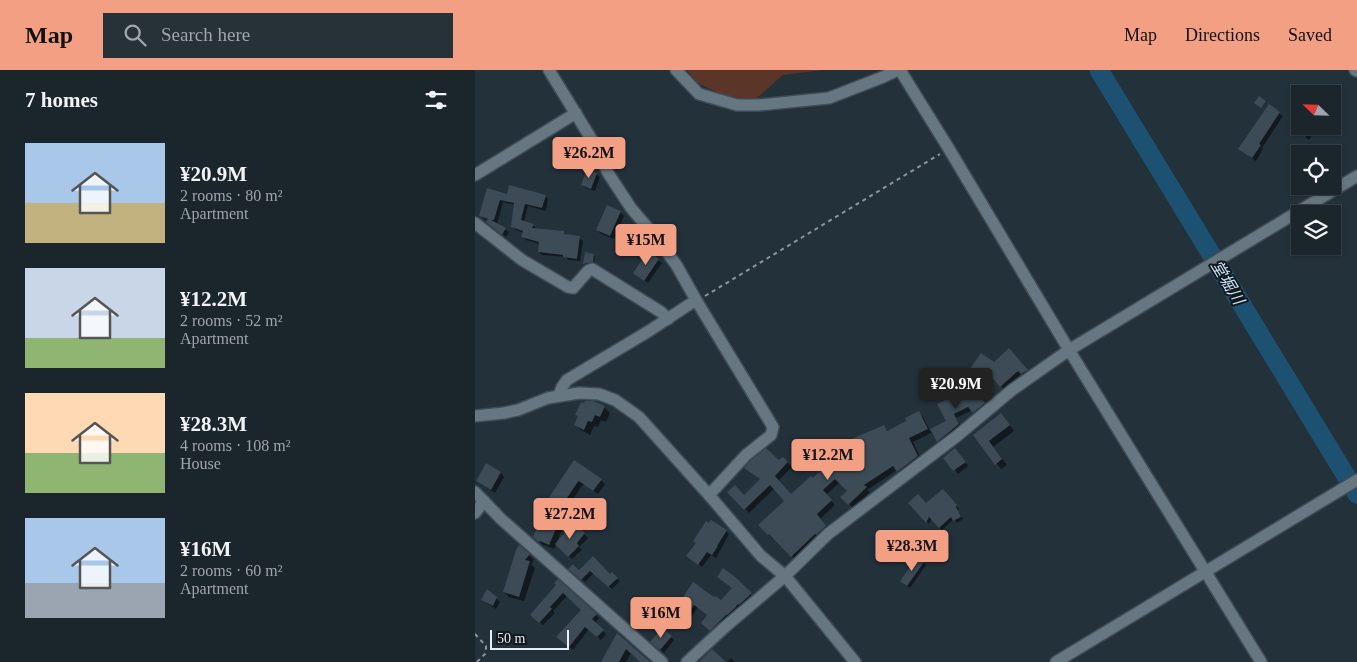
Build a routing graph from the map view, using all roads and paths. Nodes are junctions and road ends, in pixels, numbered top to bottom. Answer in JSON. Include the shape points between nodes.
{"nodes":[{"id":1,"x":549,"y":70,"type":"edge"},
{"id":2,"x":676,"y":70,"type":"edge"},
{"id":3,"x":899,"y":70,"type":"edge"},
{"id":4,"x":576,"y":113,"type":"junction"},
{"id":5,"x":949,"y":149,"type":"junction"},
{"id":6,"x":475,"y":174,"type":"edge"},
{"id":7,"x":1357,"y":176,"type":"edge"},
{"id":8,"x":475,"y":223,"type":"edge"},
{"id":9,"x":697,"y":300,"type":"junction"},
{"id":10,"x":668,"y":319,"type":"junction"},
{"id":11,"x":1069,"y":350,"type":"junction"},
{"id":12,"x":559,"y":395,"type":"junction"},
{"id":13,"x":475,"y":416,"type":"edge"},
{"id":14,"x":1353,"y":482,"type":"edge"},
{"id":15,"x":475,"y":492,"type":"edge"},
{"id":16,"x":709,"y":495,"type":"junction"},
{"id":17,"x":484,"y":501,"type":"junction"},
{"id":18,"x":475,"y":513,"type":"edge"},
{"id":19,"x":1206,"y":571,"type":"junction"},
{"id":20,"x":785,"y":576,"type":"junction"},
{"id":21,"x":475,"y":634,"type":"edge"},
{"id":22,"x":477,"y":662,"type":"edge"},
{"id":23,"x":662,"y":662,"type":"edge"},
{"id":24,"x":687,"y":662,"type":"edge"},
{"id":25,"x":855,"y":662,"type":"edge"},
{"id":26,"x":1056,"y":662,"type":"edge"},
{"id":27,"x":1261,"y":662,"type":"edge"}],
"edges":[{"from":1,"to":4,"type":"street"},
{"from":2,"to":3,"type":"street","via":[[699,94],[737,104],[759,105],[829,98]]},
{"from":3,"to":5,"type":"street"},
{"from":4,"to":6,"type":"street"},
{"from":4,"to":9,"type":"street","via":[[608,173],[677,266]]},
{"from":5,"to":9,"type":"path"},
{"from":5,"to":11,"type":"street"},
{"from":7,"to":11,"type":"street"},
{"from":8,"to":10,"type":"street","via":[[522,260],[568,287],[573,288],[592,269]]},
{"from":9,"to":10,"type":"street"},
{"from":9,"to":16,"type":"street","via":[[773,428],[771,435],[746,455]]},
{"from":10,"to":12,"type":"street","via":[[567,380]]},
{"from":11,"to":19,"type":"street"},
{"from":11,"to":20,"type":"street","via":[[1012,390],[828,534]]},
{"from":12,"to":13,"type":"street","via":[[518,410]]},
{"from":12,"to":16,"type":"street","via":[[599,394],[615,400],[639,417]]},
{"from":14,"to":19,"type":"street"},
{"from":15,"to":17,"type":"street"},
{"from":16,"to":20,"type":"street","via":[[761,556]]},
{"from":17,"to":18,"type":"street"},
{"from":17,"to":23,"type":"street"},
{"from":19,"to":26,"type":"street"},
{"from":19,"to":27,"type":"street"},
{"from":20,"to":24,"type":"street"},
{"from":20,"to":25,"type":"street"},
{"from":21,"to":22,"type":"path","via":[[486,646],[486,653]]}]}
